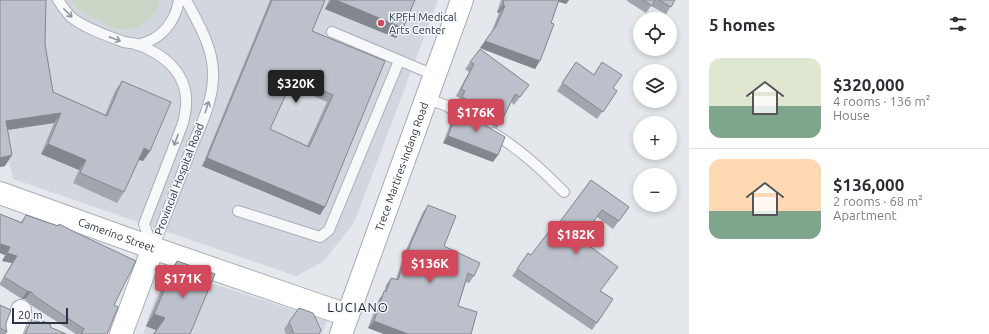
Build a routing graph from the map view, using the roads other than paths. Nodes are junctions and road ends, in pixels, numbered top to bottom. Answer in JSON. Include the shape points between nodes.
{"nodes":[{"id":1,"x":58,"y":0,"type":"edge"},
{"id":2,"x":179,"y":0,"type":"edge"},
{"id":3,"x":186,"y":0,"type":"edge"},
{"id":4,"x":462,"y":0,"type":"edge"},
{"id":5,"x":332,"y":32,"type":"dead end"},
{"id":6,"x":138,"y":45,"type":"junction"},
{"id":7,"x":399,"y":61,"type":"junction"},
{"id":8,"x":434,"y":75,"type":"junction"},
{"id":9,"x":426,"y":98,"type":"junction"},
{"id":10,"x":183,"y":123,"type":"junction"},
{"id":11,"x":199,"y":129,"type":"junction"},
{"id":12,"x":564,"y":192,"type":"dead end"},
{"id":13,"x":0,"y":193,"type":"edge"},
{"id":14,"x":238,"y":211,"type":"dead end"},
{"id":15,"x":153,"y":248,"type":"junction"},
{"id":16,"x":21,"y":310,"type":"dead end"},
{"id":17,"x":344,"y":325,"type":"edge"},
{"id":18,"x":12,"y":334,"type":"edge"},
{"id":19,"x":121,"y":334,"type":"edge"}],
"edges":[{"from":1,"to":6,"type":"lane","name":"Provincial Hospital Road","one_way":true,"via":[[71,17],[80,23]]},
{"from":2,"to":6,"type":"lane","via":[[177,11],[165,31],[147,43]]},
{"from":11,"to":3,"type":"lane","name":"Provincial Hospital Road","one_way":true,"via":[[213,86],[214,72],[211,54]]},
{"from":4,"to":8,"type":"main road","name":"Trece Martires-Indang Road"},
{"from":5,"to":7,"type":"lane"},
{"from":6,"to":10,"type":"lane","name":"Provincial Hospital Road","via":[[161,56],[177,70],[186,96]]},
{"from":7,"to":8,"type":"lane"},
{"from":7,"to":14,"type":"lane","via":[[329,230],[325,234],[320,237]]},
{"from":8,"to":9,"type":"main road","name":"Trece Martires-Indang Road"},
{"from":9,"to":12,"type":"lane","via":[[447,106],[507,141]]},
{"from":9,"to":17,"type":"main road","name":"Trece Martires-Indang Road"},
{"from":10,"to":11,"type":"lane"},
{"from":10,"to":15,"type":"lane","name":"Provincial Hospital Road","one_way":true,"via":[[144,224]]},
{"from":11,"to":15,"type":"lane","name":"Provincial Hospital Road"},
{"from":13,"to":15,"type":"main road","name":"Camerino Street"},
{"from":15,"to":17,"type":"main road","name":"Camerino Street"},
{"from":15,"to":19,"type":"main road"},
{"from":16,"to":18,"type":"street"}]}
